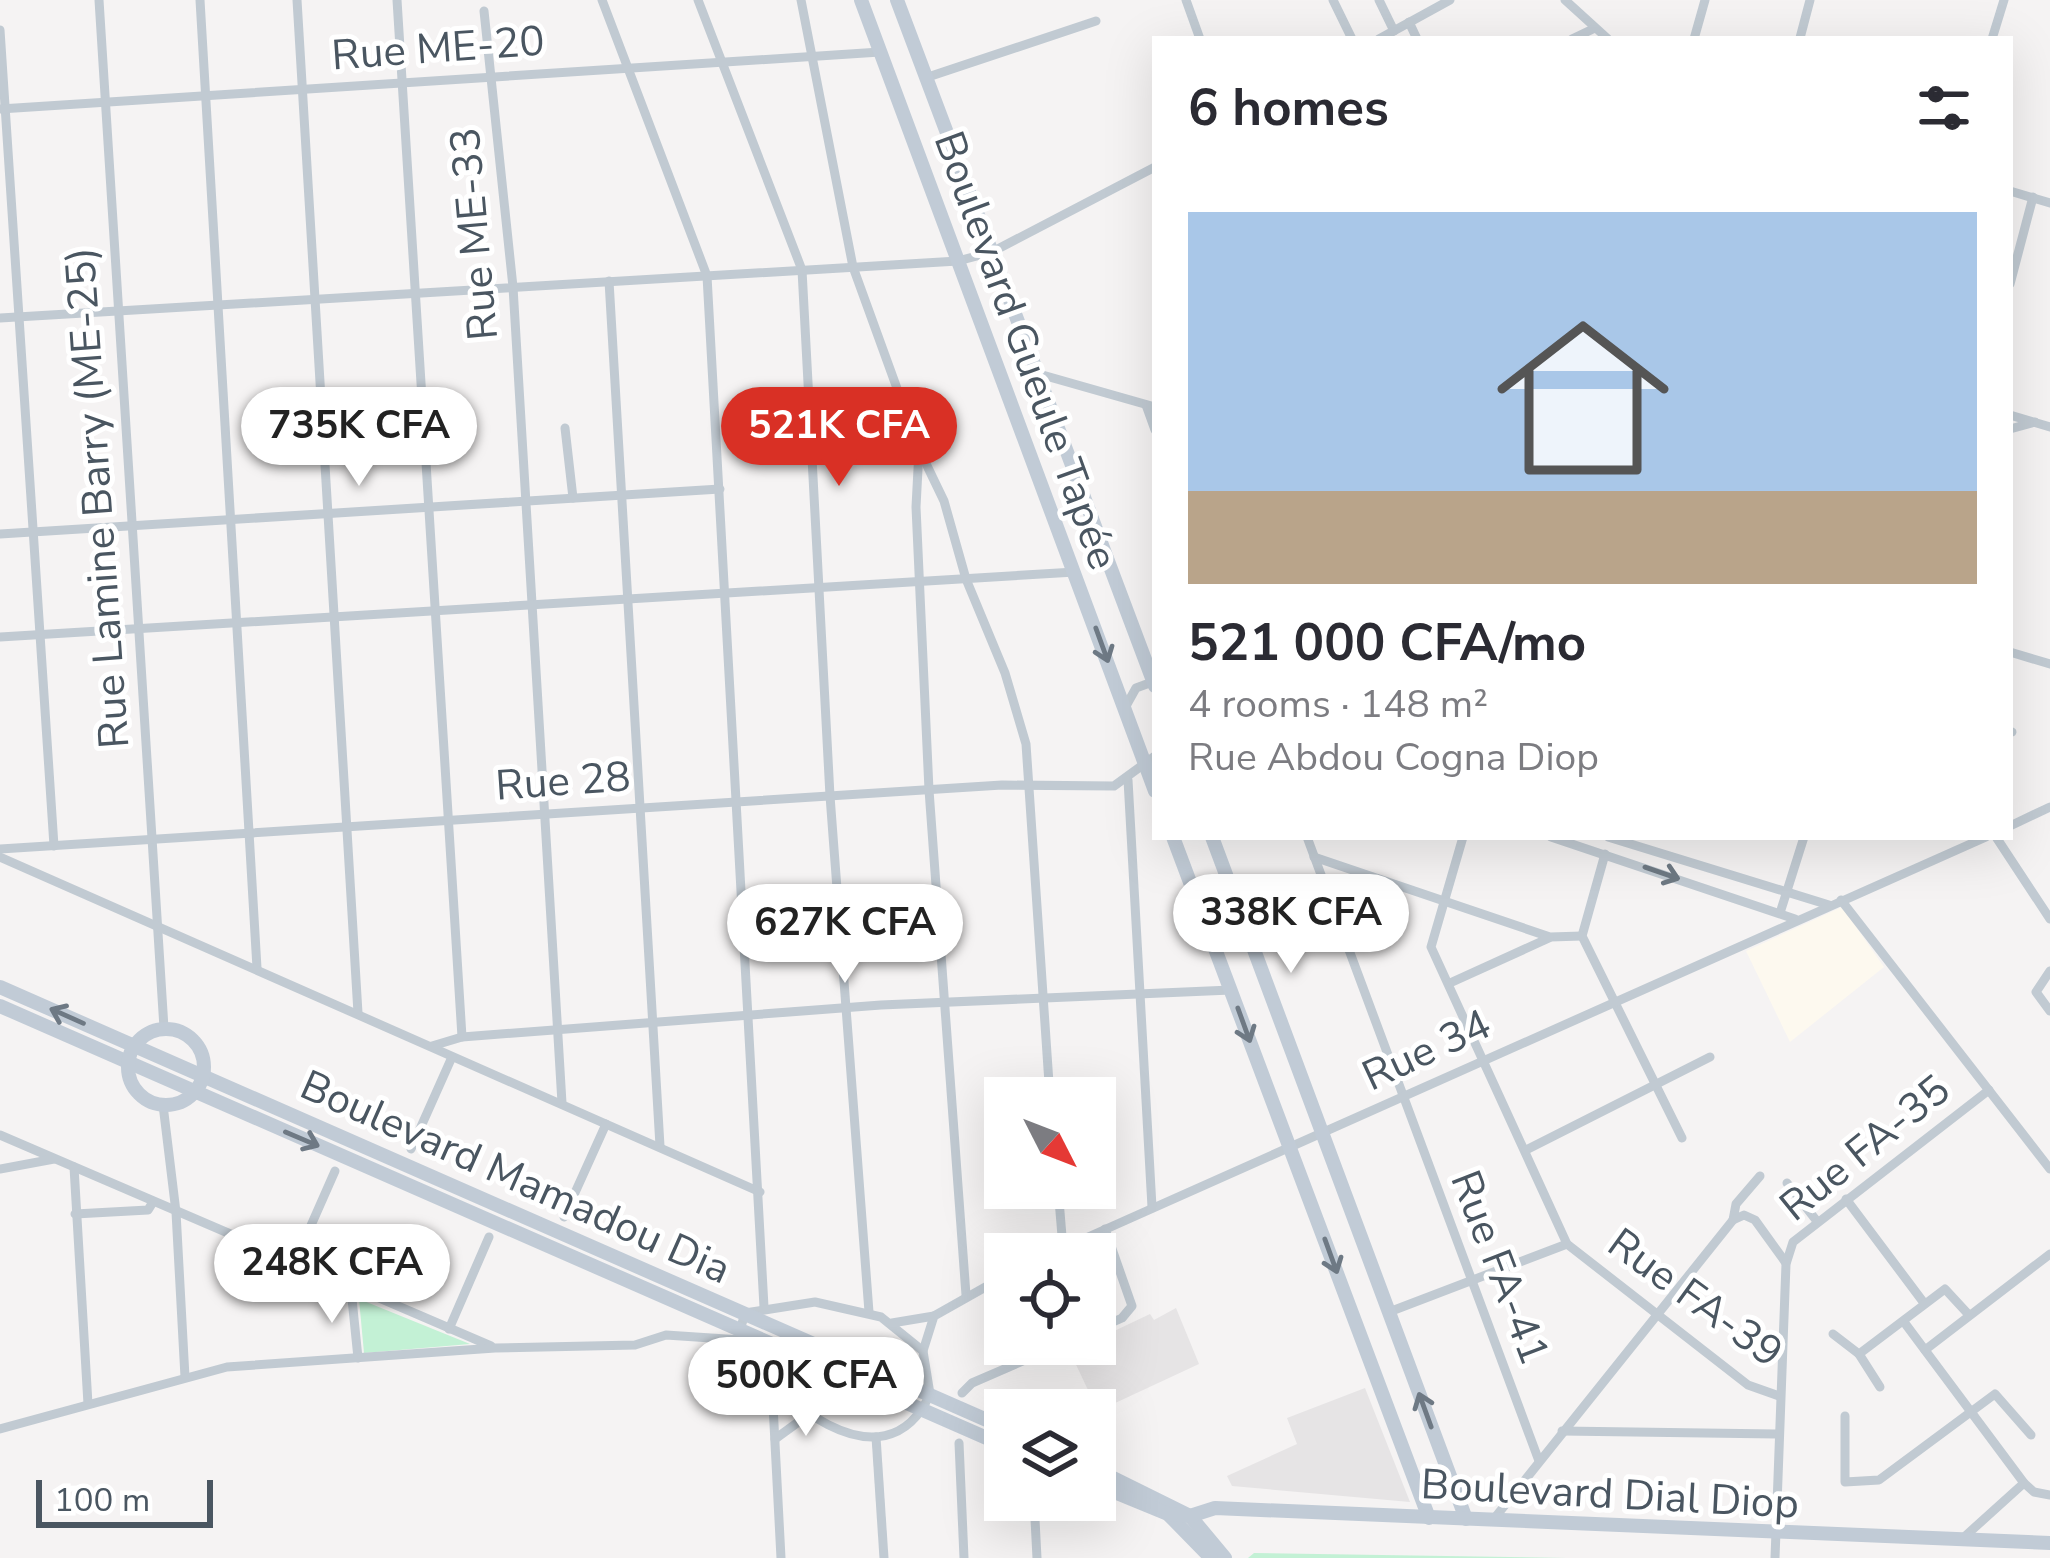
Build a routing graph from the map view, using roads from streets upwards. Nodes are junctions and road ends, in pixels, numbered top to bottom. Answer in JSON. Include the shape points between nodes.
{"nodes":[{"id":1,"x":99,"y":0,"type":"edge"},
{"id":2,"x":200,"y":0,"type":"edge"},
{"id":3,"x":297,"y":0,"type":"edge"},
{"id":4,"x":397,"y":0,"type":"edge"},
{"id":5,"x":602,"y":0,"type":"edge"},
{"id":6,"x":698,"y":0,"type":"edge"},
{"id":7,"x":801,"y":0,"type":"edge"},
{"id":8,"x":861,"y":0,"type":"edge"},
{"id":9,"x":897,"y":0,"type":"edge"},
{"id":10,"x":1186,"y":0,"type":"edge"},
{"id":11,"x":1333,"y":0,"type":"edge"},
{"id":12,"x":1379,"y":0,"type":"edge"},
{"id":13,"x":1450,"y":0,"type":"edge"},
{"id":14,"x":1565,"y":0,"type":"edge"},
{"id":15,"x":1705,"y":0,"type":"edge"},
{"id":16,"x":1810,"y":0,"type":"edge"},
{"id":17,"x":2004,"y":0,"type":"edge"},
{"id":18,"x":484,"y":11,"type":"dead end"},
{"id":19,"x":1096,"y":21,"type":"dead end"},
{"id":20,"x":1409,"y":22,"type":"junction"},
{"id":21,"x":1595,"y":28,"type":"junction"},
{"id":22,"x":0,"y":30,"type":"edge"},
{"id":23,"x":1394,"y":31,"type":"junction"},
{"id":24,"x":1199,"y":36,"type":"edge"},
{"id":25,"x":1351,"y":36,"type":"edge"},
{"id":26,"x":1385,"y":36,"type":"edge"},
{"id":27,"x":1416,"y":36,"type":"edge"},
{"id":28,"x":1578,"y":36,"type":"edge"},
{"id":29,"x":1604,"y":36,"type":"edge"},
{"id":30,"x":1695,"y":36,"type":"edge"},
{"id":31,"x":1801,"y":36,"type":"edge"},
{"id":32,"x":1993,"y":36,"type":"edge"},
{"id":33,"x":880,"y":52,"type":"junction"},
{"id":34,"x":813,"y":56,"type":"junction"},
{"id":35,"x":722,"y":62,"type":"junction"},
{"id":36,"x":629,"y":68,"type":"junction"},
{"id":37,"x":493,"y":77,"type":"junction"},
{"id":38,"x":926,"y":78,"type":"junction"},
{"id":39,"x":402,"y":83,"type":"junction"},
{"id":40,"x":303,"y":89,"type":"junction"},
{"id":41,"x":206,"y":95,"type":"junction"},
{"id":42,"x":105,"y":102,"type":"junction"},
{"id":43,"x":3,"y":109,"type":"edge"},
{"id":44,"x":1152,"y":169,"type":"edge"},
{"id":45,"x":2013,"y":192,"type":"edge"},
{"id":46,"x":2032,"y":197,"type":"junction"},
{"id":47,"x":2050,"y":202,"type":"edge"},
{"id":48,"x":992,"y":253,"type":"junction"},
{"id":49,"x":958,"y":260,"type":"junction"},
{"id":50,"x":853,"y":267,"type":"junction"},
{"id":51,"x":802,"y":270,"type":"junction"},
{"id":52,"x":2013,"y":272,"type":"edge"},
{"id":53,"x":707,"y":276,"type":"junction"},
{"id":54,"x":609,"y":281,"type":"junction"},
{"id":55,"x":513,"y":287,"type":"junction"},
{"id":56,"x":415,"y":293,"type":"junction"},
{"id":57,"x":315,"y":299,"type":"junction"},
{"id":58,"x":218,"y":305,"type":"junction"},
{"id":59,"x":118,"y":311,"type":"junction"},
{"id":60,"x":19,"y":317,"type":"junction"},
{"id":61,"x":0,"y":318,"type":"edge"},
{"id":62,"x":1039,"y":374,"type":"junction"},
{"id":63,"x":1150,"y":406,"type":"edge"},
{"id":64,"x":2013,"y":416,"type":"edge"},
{"id":65,"x":2046,"y":422,"type":"edge"},
{"id":66,"x":565,"y":428,"type":"dead end"},
{"id":67,"x":2013,"y":428,"type":"edge"},
{"id":68,"x":919,"y":449,"type":"junction"},
{"id":69,"x":720,"y":489,"type":"junction"},
{"id":70,"x":621,"y":495,"type":"junction"},
{"id":71,"x":573,"y":498,"type":"junction"},
{"id":72,"x":524,"y":501,"type":"junction"},
{"id":73,"x":944,"y":501,"type":"junction"},
{"id":74,"x":428,"y":507,"type":"junction"},
{"id":75,"x":916,"y":507,"type":"junction"},
{"id":76,"x":328,"y":513,"type":"junction"},
{"id":77,"x":231,"y":519,"type":"junction"},
{"id":78,"x":131,"y":526,"type":"junction"},
{"id":79,"x":33,"y":532,"type":"junction"},
{"id":80,"x":0,"y":534,"type":"edge"},
{"id":81,"x":1075,"y":572,"type":"junction"},
{"id":82,"x":966,"y":579,"type":"junction"},
{"id":83,"x":921,"y":582,"type":"junction"},
{"id":84,"x":823,"y":588,"type":"junction"},
{"id":85,"x":726,"y":594,"type":"junction"},
{"id":86,"x":627,"y":599,"type":"junction"},
{"id":87,"x":531,"y":605,"type":"junction"},
{"id":88,"x":434,"y":611,"type":"junction"},
{"id":89,"x":334,"y":617,"type":"junction"},
{"id":90,"x":237,"y":623,"type":"junction"},
{"id":91,"x":138,"y":629,"type":"junction"},
{"id":92,"x":40,"y":635,"type":"junction"},
{"id":93,"x":0,"y":638,"type":"edge"},
{"id":94,"x":2013,"y":653,"type":"edge"},
{"id":95,"x":2050,"y":664,"type":"edge"},
{"id":96,"x":1152,"y":677,"type":"edge"},
{"id":97,"x":1152,"y":683,"type":"edge"},
{"id":98,"x":1125,"y":708,"type":"junction"},
{"id":99,"x":1150,"y":759,"type":"edge"},
{"id":100,"x":1128,"y":780,"type":"junction"},
{"id":101,"x":1030,"y":785,"type":"junction"},
{"id":102,"x":928,"y":790,"type":"junction"},
{"id":103,"x":830,"y":796,"type":"junction"},
{"id":104,"x":737,"y":802,"type":"junction"},
{"id":105,"x":2050,"y":807,"type":"edge"},
{"id":106,"x":642,"y":808,"type":"junction"},
{"id":107,"x":542,"y":814,"type":"junction"},
{"id":108,"x":447,"y":820,"type":"junction"},
{"id":109,"x":2013,"y":825,"type":"edge"},
{"id":110,"x":346,"y":827,"type":"junction"},
{"id":111,"x":249,"y":833,"type":"junction"},
{"id":112,"x":151,"y":839,"type":"junction"},
{"id":113,"x":1174,"y":840,"type":"edge"},
{"id":114,"x":1213,"y":840,"type":"edge"},
{"id":115,"x":1308,"y":840,"type":"edge"},
{"id":116,"x":1461,"y":840,"type":"edge"},
{"id":117,"x":1560,"y":840,"type":"edge"},
{"id":118,"x":1618,"y":840,"type":"edge"},
{"id":119,"x":1803,"y":840,"type":"edge"},
{"id":120,"x":1979,"y":840,"type":"edge"},
{"id":121,"x":1998,"y":840,"type":"edge"},
{"id":122,"x":54,"y":846,"type":"junction"},
{"id":123,"x":0,"y":853,"type":"edge"},
{"id":124,"x":1605,"y":854,"type":"junction"},
{"id":125,"x":1314,"y":857,"type":"junction"},
{"id":126,"x":1787,"y":890,"type":"junction"},
{"id":127,"x":1443,"y":899,"type":"junction"},
{"id":128,"x":1841,"y":900,"type":"junction"},
{"id":129,"x":1829,"y":905,"type":"junction"},
{"id":130,"x":1780,"y":913,"type":"junction"},
{"id":131,"x":1795,"y":919,"type":"junction"},
{"id":132,"x":2050,"y":919,"type":"edge"},
{"id":133,"x":156,"y":924,"type":"junction"},
{"id":134,"x":1582,"y":936,"type":"junction"},
{"id":135,"x":1550,"y":937,"type":"junction"},
{"id":136,"x":257,"y":968,"type":"junction"},
{"id":137,"x":2050,"y":971,"type":"edge"},
{"id":138,"x":1450,"y":983,"type":"junction"},
{"id":139,"x":0,"y":986,"type":"edge"},
{"id":140,"x":1231,"y":989,"type":"junction"},
{"id":141,"x":1141,"y":993,"type":"junction"},
{"id":142,"x":1042,"y":997,"type":"junction"},
{"id":143,"x":1614,"y":1000,"type":"junction"},
{"id":144,"x":944,"y":1002,"type":"junction"},
{"id":145,"x":0,"y":1006,"type":"edge"},
{"id":146,"x":848,"y":1008,"type":"junction"},
{"id":147,"x":2050,"y":1011,"type":"edge"},
{"id":148,"x":358,"y":1013,"type":"junction"},
{"id":149,"x":751,"y":1016,"type":"junction"},
{"id":150,"x":653,"y":1023,"type":"junction"},
{"id":151,"x":164,"y":1028,"type":"junction"},
{"id":152,"x":556,"y":1030,"type":"junction"},
{"id":153,"x":462,"y":1036,"type":"junction"},
{"id":154,"x":134,"y":1046,"type":"junction"},
{"id":155,"x":432,"y":1046,"type":"junction"},
{"id":156,"x":452,"y":1057,"type":"junction"},
{"id":157,"x":1485,"y":1057,"type":"junction"},
{"id":158,"x":1710,"y":1057,"type":"dead end"},
{"id":159,"x":127,"y":1061,"type":"junction"},
{"id":160,"x":203,"y":1076,"type":"junction"},
{"id":161,"x":1048,"y":1077,"type":"edge"},
{"id":162,"x":1655,"y":1084,"type":"junction"},
{"id":163,"x":1989,"y":1090,"type":"junction"},
{"id":164,"x":195,"y":1091,"type":"junction"},
{"id":165,"x":1401,"y":1096,"type":"junction"},
{"id":166,"x":562,"y":1103,"type":"junction"},
{"id":167,"x":164,"y":1105,"type":"junction"},
{"id":168,"x":606,"y":1124,"type":"junction"},
{"id":169,"x":1323,"y":1132,"type":"junction"},
{"id":170,"x":0,"y":1135,"type":"edge"},
{"id":171,"x":1682,"y":1138,"type":"dead end"},
{"id":172,"x":660,"y":1146,"type":"junction"},
{"id":173,"x":1290,"y":1147,"type":"junction"},
{"id":174,"x":411,"y":1149,"type":"dead end"},
{"id":175,"x":1526,"y":1150,"type":"junction"},
{"id":176,"x":54,"y":1159,"type":"junction"},
{"id":177,"x":74,"y":1167,"type":"junction"},
{"id":178,"x":0,"y":1169,"type":"edge"},
{"id":179,"x":2050,"y":1169,"type":"edge"},
{"id":180,"x":334,"y":1172,"type":"dead end"},
{"id":181,"x":1760,"y":1176,"type":"dead end"},
{"id":182,"x":1787,"y":1183,"type":"dead end"},
{"id":183,"x":760,"y":1192,"type":"junction"},
{"id":184,"x":1846,"y":1199,"type":"junction"},
{"id":185,"x":153,"y":1202,"type":"junction"},
{"id":186,"x":1152,"y":1208,"type":"junction"},
{"id":187,"x":176,"y":1212,"type":"junction"},
{"id":188,"x":75,"y":1214,"type":"junction"},
{"id":189,"x":564,"y":1217,"type":"dead end"},
{"id":190,"x":1733,"y":1220,"type":"junction"},
{"id":191,"x":1816,"y":1220,"type":"junction"},
{"id":192,"x":1105,"y":1228,"type":"junction"},
{"id":193,"x":1094,"y":1233,"type":"edge"},
{"id":194,"x":1107,"y":1233,"type":"edge"},
{"id":195,"x":489,"y":1237,"type":"dead end"},
{"id":196,"x":1568,"y":1244,"type":"junction"},
{"id":197,"x":2050,"y":1254,"type":"edge"},
{"id":198,"x":1116,"y":1260,"type":"edge"},
{"id":199,"x":295,"y":1264,"type":"junction"},
{"id":200,"x":1786,"y":1264,"type":"junction"},
{"id":201,"x":1471,"y":1282,"type":"junction"},
{"id":202,"x":984,"y":1286,"type":"edge"},
{"id":203,"x":351,"y":1289,"type":"junction"},
{"id":204,"x":966,"y":1295,"type":"junction"},
{"id":205,"x":1924,"y":1304,"type":"junction"},
{"id":206,"x":764,"y":1306,"type":"junction"},
{"id":207,"x":869,"y":1312,"type":"junction"},
{"id":208,"x":1389,"y":1312,"type":"junction"},
{"id":209,"x":746,"y":1313,"type":"junction"},
{"id":210,"x":1969,"y":1315,"type":"junction"},
{"id":211,"x":934,"y":1316,"type":"junction"},
{"id":212,"x":1654,"y":1316,"type":"junction"},
{"id":213,"x":1116,"y":1321,"type":"edge"},
{"id":214,"x":1904,"y":1322,"type":"junction"},
{"id":215,"x":892,"y":1323,"type":"junction"},
{"id":216,"x":449,"y":1329,"type":"junction"},
{"id":217,"x":1832,"y":1334,"type":"dead end"},
{"id":218,"x":740,"y":1336,"type":"junction"},
{"id":219,"x":495,"y":1348,"type":"junction"},
{"id":220,"x":1925,"y":1350,"type":"junction"},
{"id":221,"x":923,"y":1351,"type":"junction"},
{"id":222,"x":1859,"y":1354,"type":"junction"},
{"id":223,"x":358,"y":1358,"type":"junction"},
{"id":224,"x":1014,"y":1365,"type":"edge"},
{"id":225,"x":760,"y":1369,"type":"junction"},
{"id":226,"x":185,"y":1377,"type":"junction"},
{"id":227,"x":1880,"y":1388,"type":"dead end"},
{"id":228,"x":962,"y":1393,"type":"dead end"},
{"id":229,"x":930,"y":1394,"type":"junction"},
{"id":230,"x":1779,"y":1396,"type":"junction"},
{"id":231,"x":88,"y":1404,"type":"junction"},
{"id":232,"x":1970,"y":1410,"type":"junction"},
{"id":233,"x":922,"y":1411,"type":"junction"},
{"id":234,"x":808,"y":1415,"type":"junction"},
{"id":235,"x":1844,"y":1416,"type":"dead end"},
{"id":236,"x":984,"y":1418,"type":"edge"},
{"id":237,"x":0,"y":1429,"type":"edge"},
{"id":238,"x":1562,"y":1431,"type":"junction"},
{"id":239,"x":1776,"y":1434,"type":"junction"},
{"id":240,"x":2031,"y":1435,"type":"dead end"},
{"id":241,"x":877,"y":1437,"type":"junction"},
{"id":242,"x":984,"y":1437,"type":"edge"},
{"id":243,"x":775,"y":1439,"type":"junction"},
{"id":244,"x":959,"y":1443,"type":"dead end"},
{"id":245,"x":1539,"y":1461,"type":"junction"},
{"id":246,"x":1116,"y":1479,"type":"edge"},
{"id":247,"x":2024,"y":1483,"type":"junction"},
{"id":248,"x":1116,"y":1493,"type":"edge"},
{"id":249,"x":2050,"y":1495,"type":"edge"},
{"id":250,"x":1215,"y":1508,"type":"junction"},
{"id":251,"x":1168,"y":1514,"type":"junction"},
{"id":252,"x":1190,"y":1516,"type":"junction"},
{"id":253,"x":1429,"y":1517,"type":"junction"},
{"id":254,"x":1466,"y":1519,"type":"junction"},
{"id":255,"x":1493,"y":1520,"type":"junction"},
{"id":256,"x":1035,"y":1521,"type":"edge"},
{"id":257,"x":1958,"y":1542,"type":"junction"},
{"id":258,"x":2050,"y":1543,"type":"edge"},
{"id":259,"x":1772,"y":1549,"type":"edge"},
{"id":260,"x":1217,"y":1555,"type":"edge"},
{"id":261,"x":781,"y":1558,"type":"edge"},
{"id":262,"x":884,"y":1558,"type":"edge"},
{"id":263,"x":964,"y":1558,"type":"edge"},
{"id":264,"x":1037,"y":1558,"type":"edge"}],
"edges":[{"from":1,"to":42,"type":"street","name":"Rue Lamine Barry (ME-25)"},
{"from":2,"to":41,"type":"street"},
{"from":3,"to":40,"type":"street"},
{"from":4,"to":39,"type":"street"},
{"from":5,"to":36,"type":"street"},
{"from":6,"to":35,"type":"street"},
{"from":7,"to":34,"type":"street"},
{"from":8,"to":33,"type":"street","name":"Boulevard Gueule Tapée"},
{"from":9,"to":38,"type":"street","name":"Boulevard Gueule Tapée"},
{"from":10,"to":24,"type":"street"},
{"from":11,"to":25,"type":"street"},
{"from":12,"to":23,"type":"street"},
{"from":13,"to":20,"type":"street"},
{"from":14,"to":21,"type":"street"},
{"from":15,"to":30,"type":"street"},
{"from":16,"to":31,"type":"street"},
{"from":17,"to":32,"type":"street"},
{"from":18,"to":37,"type":"street","name":"Rue ME-33"},
{"from":19,"to":38,"type":"street"},
{"from":20,"to":23,"type":"street"},
{"from":20,"to":27,"type":"street"},
{"from":21,"to":28,"type":"street"},
{"from":21,"to":29,"type":"street"},
{"from":22,"to":43,"type":"street"},
{"from":23,"to":26,"type":"street"},
{"from":33,"to":34,"type":"street","name":"Rue ME-20"},
{"from":33,"to":49,"type":"street","name":"Boulevard Gueule Tapée"},
{"from":34,"to":35,"type":"street","name":"Rue ME-20"},
{"from":34,"to":50,"type":"street"},
{"from":35,"to":36,"type":"street","name":"Rue ME-20"},
{"from":35,"to":51,"type":"street"},
{"from":36,"to":37,"type":"street","name":"Rue ME-20"},
{"from":36,"to":53,"type":"street"},
{"from":37,"to":39,"type":"street","name":"Rue ME-20"},
{"from":37,"to":55,"type":"street","name":"Rue ME-33"},
{"from":38,"to":48,"type":"street","name":"Boulevard Gueule Tapée"},
{"from":39,"to":40,"type":"street","name":"Rue ME-20"},
{"from":39,"to":56,"type":"street"},
{"from":40,"to":41,"type":"street","name":"Rue ME-20"},
{"from":40,"to":57,"type":"street"},
{"from":41,"to":42,"type":"street","name":"Rue ME-20"},
{"from":41,"to":58,"type":"street"},
{"from":42,"to":43,"type":"street","name":"Rue ME-20"},
{"from":42,"to":59,"type":"street","name":"Rue Lamine Barry (ME-25)"},
{"from":43,"to":60,"type":"street"},
{"from":44,"to":48,"type":"street"},
{"from":45,"to":46,"type":"street"},
{"from":46,"to":47,"type":"street"},
{"from":46,"to":52,"type":"street"},
{"from":48,"to":49,"type":"street"},
{"from":48,"to":62,"type":"street","name":"Boulevard Gueule Tapée"},
{"from":49,"to":50,"type":"street"},
{"from":49,"to":81,"type":"street","name":"Boulevard Gueule Tapée"},
{"from":50,"to":51,"type":"street"},
{"from":50,"to":68,"type":"street"},
{"from":51,"to":53,"type":"street"},
{"from":51,"to":84,"type":"street"},
{"from":53,"to":54,"type":"street"},
{"from":53,"to":69,"type":"street"},
{"from":54,"to":55,"type":"street"},
{"from":54,"to":70,"type":"street"},
{"from":55,"to":56,"type":"street"},
{"from":55,"to":72,"type":"street","name":"Rue ME-33"},
{"from":56,"to":57,"type":"street"},
{"from":56,"to":74,"type":"street"},
{"from":57,"to":58,"type":"street"},
{"from":57,"to":76,"type":"street"},
{"from":58,"to":59,"type":"street"},
{"from":58,"to":77,"type":"street"},
{"from":59,"to":60,"type":"street"},
{"from":59,"to":78,"type":"street","name":"Rue Lamine Barry (ME-25)"},
{"from":60,"to":61,"type":"street"},
{"from":60,"to":79,"type":"street"},
{"from":62,"to":63,"type":"street"},
{"from":62,"to":96,"type":"street","name":"Boulevard Gueule Tapée"},
{"from":64,"to":65,"type":"street"},
{"from":65,"to":67,"type":"street"},
{"from":66,"to":71,"type":"street"},
{"from":68,"to":73,"type":"street"},
{"from":68,"to":75,"type":"street"},
{"from":69,"to":70,"type":"street"},
{"from":69,"to":85,"type":"street"},
{"from":70,"to":71,"type":"street"},
{"from":70,"to":86,"type":"street"},
{"from":71,"to":72,"type":"street"},
{"from":72,"to":74,"type":"street"},
{"from":72,"to":87,"type":"street","name":"Rue ME-33"},
{"from":73,"to":75,"type":"street"},
{"from":73,"to":82,"type":"street"},
{"from":74,"to":76,"type":"street"},
{"from":74,"to":88,"type":"street"},
{"from":75,"to":83,"type":"street"},
{"from":76,"to":77,"type":"street"},
{"from":76,"to":89,"type":"street"},
{"from":77,"to":78,"type":"street"},
{"from":77,"to":90,"type":"street"},
{"from":78,"to":79,"type":"street"},
{"from":78,"to":91,"type":"street","name":"Rue Lamine Barry (ME-25)"},
{"from":79,"to":80,"type":"street"},
{"from":79,"to":92,"type":"street"},
{"from":81,"to":82,"type":"street"},
{"from":81,"to":98,"type":"street","name":"Boulevard Gueule Tapée","one_way":true},
{"from":82,"to":83,"type":"street"},
{"from":82,"to":101,"type":"street","via":[[1020,714]]},
{"from":83,"to":84,"type":"street"},
{"from":83,"to":102,"type":"street"},
{"from":84,"to":85,"type":"street"},
{"from":84,"to":103,"type":"street"},
{"from":85,"to":86,"type":"street"},
{"from":85,"to":104,"type":"street"},
{"from":86,"to":87,"type":"street"},
{"from":86,"to":106,"type":"street"},
{"from":87,"to":88,"type":"street"},
{"from":87,"to":107,"type":"street","name":"Rue ME-33"},
{"from":88,"to":89,"type":"street"},
{"from":88,"to":108,"type":"street"},
{"from":89,"to":90,"type":"street"},
{"from":89,"to":110,"type":"street"},
{"from":90,"to":91,"type":"street"},
{"from":90,"to":111,"type":"street"},
{"from":91,"to":92,"type":"street"},
{"from":91,"to":112,"type":"street","name":"Rue Lamine Barry (ME-25)"},
{"from":92,"to":93,"type":"street"},
{"from":92,"to":122,"type":"street"},
{"from":94,"to":95,"type":"street"},
{"from":97,"to":98,"type":"street","via":[[1136,688]]},
{"from":98,"to":99,"type":"street","name":"Boulevard Gueule Tapée"},
{"from":99,"to":100,"type":"street"},
{"from":100,"to":101,"type":"street","name":"Rue 28"},
{"from":100,"to":141,"type":"street"},
{"from":101,"to":102,"type":"street","name":"Rue 28"},
{"from":101,"to":142,"type":"street"},
{"from":102,"to":103,"type":"street","name":"Rue 28"},
{"from":102,"to":144,"type":"street"},
{"from":103,"to":104,"type":"street","name":"Rue 28"},
{"from":103,"to":146,"type":"street"},
{"from":104,"to":106,"type":"street","name":"Rue 28"},
{"from":104,"to":149,"type":"street"},
{"from":105,"to":109,"type":"street"},
{"from":106,"to":107,"type":"street","name":"Rue 28"},
{"from":106,"to":150,"type":"street"},
{"from":107,"to":108,"type":"street","name":"Rue 28"},
{"from":107,"to":152,"type":"street","name":"Rue ME-33"},
{"from":108,"to":110,"type":"street","name":"Rue 28"},
{"from":108,"to":153,"type":"street"},
{"from":110,"to":111,"type":"street","name":"Rue 28"},
{"from":110,"to":148,"type":"street"},
{"from":111,"to":112,"type":"street","name":"Rue 28"},
{"from":111,"to":136,"type":"street"},
{"from":112,"to":122,"type":"street","name":"Rue 28"},
{"from":112,"to":133,"type":"street","name":"Rue Lamine Barry (ME-25)"},
{"from":113,"to":140,"type":"street"},
{"from":114,"to":169,"type":"street"},
{"from":115,"to":125,"type":"street","name":"Rue FA-41"},
{"from":116,"to":127,"type":"street","name":"Rue FA-39"},
{"from":117,"to":124,"type":"street"},
{"from":118,"to":126,"type":"street"},
{"from":119,"to":126,"type":"street"},
{"from":120,"to":128,"type":"street","name":"Rue 34"},
{"from":121,"to":132,"type":"street"},
{"from":122,"to":123,"type":"street","name":"Rue 28"},
{"from":123,"to":133,"type":"street"},
{"from":124,"to":130,"type":"street","one_way":true},
{"from":124,"to":134,"type":"street"},
{"from":125,"to":127,"type":"street"},
{"from":125,"to":165,"type":"street","name":"Rue FA-41"},
{"from":126,"to":129,"type":"street"},
{"from":126,"to":130,"type":"street"},
{"from":127,"to":135,"type":"street"},
{"from":127,"to":138,"type":"street","name":"Rue FA-39","via":[[1431,946]]},
{"from":128,"to":129,"type":"street","name":"Rue 34"},
{"from":128,"to":163,"type":"street"},
{"from":129,"to":131,"type":"street","name":"Rue 34"},
{"from":130,"to":131,"type":"street"},
{"from":131,"to":143,"type":"street","name":"Rue 34"},
{"from":133,"to":136,"type":"street"},
{"from":133,"to":151,"type":"street","name":"Rue Lamine Barry (ME-25)"},
{"from":134,"to":135,"type":"street"},
{"from":134,"to":143,"type":"street"},
{"from":135,"to":138,"type":"street"},
{"from":136,"to":148,"type":"street"},
{"from":137,"to":147,"type":"street","via":[[2036,992]]},
{"from":138,"to":157,"type":"street","name":"Rue FA-39"},
{"from":154,"to":139,"type":"street","name":"Boulevard Mamadou Dia","one_way":true},
{"from":140,"to":141,"type":"street"},
{"from":140,"to":173,"type":"street","one_way":true},
{"from":141,"to":142,"type":"street"},
{"from":141,"to":186,"type":"street"},
{"from":142,"to":144,"type":"street"},
{"from":142,"to":161,"type":"street"},
{"from":143,"to":157,"type":"street","name":"Rue 34"},
{"from":143,"to":162,"type":"street"},
{"from":144,"to":146,"type":"street"},
{"from":144,"to":204,"type":"street"},
{"from":145,"to":159,"type":"street","name":"Boulevard Mamadou Dia"},
{"from":146,"to":149,"type":"street"},
{"from":146,"to":207,"type":"street"},
{"from":148,"to":155,"type":"street"},
{"from":149,"to":150,"type":"street"},
{"from":149,"to":183,"type":"street"},
{"from":150,"to":152,"type":"street"},
{"from":150,"to":172,"type":"street"},
{"from":151,"to":154,"type":"street"},
{"from":151,"to":160,"type":"street","via":[[196,1043]]},
{"from":152,"to":153,"type":"street"},
{"from":152,"to":166,"type":"street","name":"Rue ME-33"},
{"from":153,"to":155,"type":"street"},
{"from":154,"to":159,"type":"street"},
{"from":154,"to":160,"type":"street","name":"Boulevard Mamadou Dia"},
{"from":155,"to":156,"type":"street"},
{"from":156,"to":166,"type":"street"},
{"from":156,"to":174,"type":"street"},
{"from":157,"to":165,"type":"street","name":"Rue 34"},
{"from":157,"to":175,"type":"street","name":"Rue FA-39"},
{"from":158,"to":162,"type":"street"},
{"from":159,"to":164,"type":"street","name":"Boulevard Mamadou Dia"},
{"from":159,"to":167,"type":"street","via":[[136,1091]]},
{"from":160,"to":164,"type":"street"},
{"from":160,"to":209,"type":"street","name":"Boulevard Mamadou Dia"},
{"from":162,"to":171,"type":"street"},
{"from":162,"to":175,"type":"street"},
{"from":163,"to":179,"type":"street"},
{"from":163,"to":184,"type":"street","name":"Rue FA-35"},
{"from":164,"to":167,"type":"street"},
{"from":164,"to":218,"type":"street","name":"Boulevard Mamadou Dia","one_way":true},
{"from":165,"to":169,"type":"street","name":"Rue 34"},
{"from":165,"to":201,"type":"street","name":"Rue FA-41"},
{"from":166,"to":168,"type":"street"},
{"from":167,"to":187,"type":"street"},
{"from":168,"to":172,"type":"street"},
{"from":168,"to":189,"type":"street"},
{"from":169,"to":173,"type":"street","name":"Rue 34"},
{"from":169,"to":208,"type":"street"},
{"from":170,"to":176,"type":"street"},
{"from":172,"to":183,"type":"street"},
{"from":173,"to":186,"type":"street","name":"Rue 34"},
{"from":173,"to":253,"type":"street","one_way":true},
{"from":175,"to":196,"type":"street","name":"Rue FA-39"},
{"from":176,"to":177,"type":"street"},
{"from":176,"to":178,"type":"street"},
{"from":177,"to":185,"type":"street"},
{"from":177,"to":188,"type":"street"},
{"from":180,"to":199,"type":"street"},
{"from":181,"to":190,"type":"street"},
{"from":182,"to":191,"type":"street"},
{"from":183,"to":206,"type":"street"},
{"from":184,"to":191,"type":"street","name":"Rue FA-35"},
{"from":184,"to":205,"type":"street"},
{"from":185,"to":187,"type":"street"},
{"from":185,"to":188,"type":"street","via":[[148,1210]]},
{"from":186,"to":192,"type":"street","name":"Rue 34"},
{"from":187,"to":199,"type":"street"},
{"from":187,"to":226,"type":"street"},
{"from":188,"to":231,"type":"street"},
{"from":190,"to":200,"type":"street","via":[[1755,1220]]},
{"from":190,"to":212,"type":"street"},
{"from":191,"to":200,"type":"street","name":"Rue FA-35","via":[[1797,1235]]},
{"from":192,"to":193,"type":"street","name":"Rue 34"},
{"from":192,"to":194,"type":"street"},
{"from":195,"to":216,"type":"street"},
{"from":196,"to":201,"type":"street"},
{"from":196,"to":212,"type":"street","name":"Rue FA-39"},
{"from":197,"to":210,"type":"street"},
{"from":198,"to":213,"type":"street","via":[[1132,1306]]},
{"from":199,"to":203,"type":"street"},
{"from":200,"to":230,"type":"street","name":"Rue FA-35"},
{"from":201,"to":208,"type":"street"},
{"from":201,"to":245,"type":"street","name":"Rue FA-41"},
{"from":202,"to":204,"type":"street"},
{"from":203,"to":216,"type":"street"},
{"from":203,"to":223,"type":"street"},
{"from":204,"to":211,"type":"street"},
{"from":205,"to":210,"type":"street","via":[[1947,1289]]},
{"from":205,"to":214,"type":"street"},
{"from":206,"to":207,"type":"street","via":[[814,1302]]},
{"from":206,"to":209,"type":"street"},
{"from":207,"to":215,"type":"street"},
{"from":254,"to":208,"type":"street","one_way":true},
{"from":209,"to":218,"type":"street"},
{"from":209,"to":229,"type":"street","name":"Boulevard Mamadou Dia"},
{"from":210,"to":220,"type":"street"},
{"from":211,"to":215,"type":"street"},
{"from":211,"to":221,"type":"street"},
{"from":212,"to":230,"type":"street","name":"Rue FA-39","via":[[1748,1385]]},
{"from":212,"to":238,"type":"street"},
{"from":214,"to":220,"type":"street"},
{"from":214,"to":222,"type":"street"},
{"from":215,"to":221,"type":"street"},
{"from":216,"to":219,"type":"street"},
{"from":217,"to":222,"type":"street"},
{"from":218,"to":219,"type":"street"},
{"from":218,"to":225,"type":"street"},
{"from":218,"to":233,"type":"street","name":"Boulevard Mamadou Dia"},
{"from":219,"to":223,"type":"street"},
{"from":220,"to":232,"type":"street"},
{"from":221,"to":229,"type":"street"},
{"from":222,"to":227,"type":"street"},
{"from":223,"to":226,"type":"street"},
{"from":224,"to":228,"type":"street"},
{"from":225,"to":234,"type":"street"},
{"from":225,"to":243,"type":"street"},
{"from":226,"to":231,"type":"street"},
{"from":229,"to":233,"type":"street"},
{"from":229,"to":236,"type":"street","name":"Boulevard Mamadou Dia"},
{"from":230,"to":239,"type":"street","name":"Rue FA-35"},
{"from":231,"to":237,"type":"street"},
{"from":232,"to":235,"type":"street","via":[[1869,1482],[1843,1479]]},
{"from":232,"to":240,"type":"street","via":[[1997,1394]]},
{"from":232,"to":247,"type":"street"},
{"from":233,"to":241,"type":"street"},
{"from":233,"to":242,"type":"street","name":"Boulevard Mamadou Dia"},
{"from":234,"to":241,"type":"street"},
{"from":234,"to":243,"type":"street"},
{"from":238,"to":239,"type":"street"},
{"from":238,"to":245,"type":"street"},
{"from":239,"to":259,"type":"street","name":"Rue FA-35"},
{"from":241,"to":262,"type":"street"},
{"from":243,"to":261,"type":"street"},
{"from":244,"to":263,"type":"street"},
{"from":245,"to":255,"type":"street"},
{"from":246,"to":252,"type":"street"},
{"from":247,"to":249,"type":"street"},
{"from":247,"to":257,"type":"street"},
{"from":248,"to":251,"type":"street"},
{"from":250,"to":252,"type":"street","name":"Boulevard Dial Diop"},
{"from":250,"to":253,"type":"street","name":"Boulevard Dial Diop"},
{"from":250,"to":260,"type":"street"},
{"from":251,"to":252,"type":"street","name":"Boulevard Dial Diop"},
{"from":251,"to":260,"type":"street"},
{"from":252,"to":260,"type":"street"},
{"from":253,"to":254,"type":"street","name":"Boulevard Dial Diop"},
{"from":254,"to":255,"type":"street","name":"Boulevard Dial Diop"},
{"from":255,"to":259,"type":"street","name":"Boulevard Dial Diop"},
{"from":256,"to":264,"type":"street"},
{"from":257,"to":258,"type":"street","name":"Boulevard Dial Diop"},
{"from":257,"to":259,"type":"street","name":"Boulevard Dial Diop"}]}
